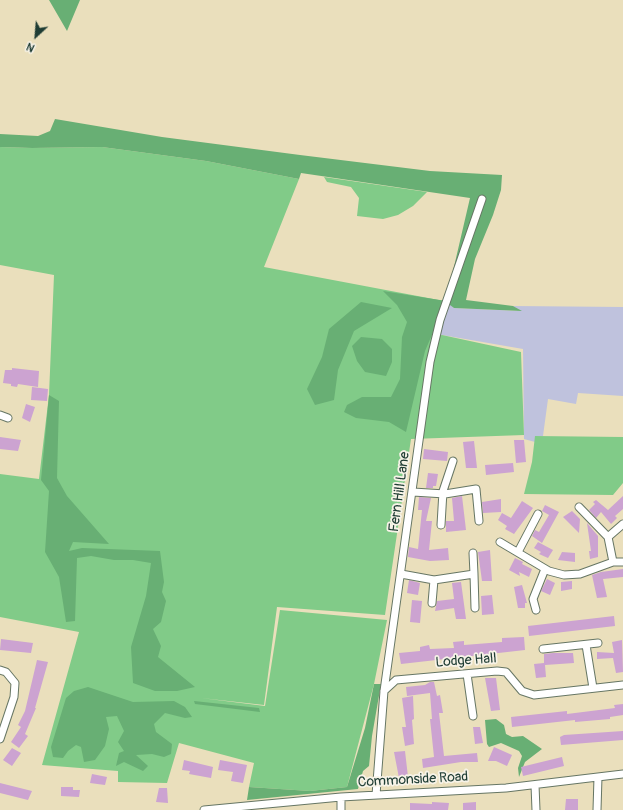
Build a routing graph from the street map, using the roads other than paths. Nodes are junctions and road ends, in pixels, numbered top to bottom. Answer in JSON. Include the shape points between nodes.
{"nodes":[{"id":1,"x":482,"y":199,"type":"dead end"},
{"id":2,"x":0,"y":415,"type":"edge"},
{"id":3,"x":8,"y":418,"type":"dead end"},
{"id":4,"x":453,"y":461,"type":"dead end"},
{"id":5,"x":413,"y":492,"type":"junction"},
{"id":6,"x":443,"y":494,"type":"junction"},
{"id":7,"x":579,"y":507,"type":"dead end"},
{"id":8,"x":538,"y":514,"type":"dead end"},
{"id":9,"x":479,"y":521,"type":"dead end"},
{"id":10,"x":623,"y":524,"type":"edge"},
{"id":11,"x":441,"y":525,"type":"dead end"},
{"id":12,"x":608,"y":537,"type":"junction"},
{"id":13,"x":500,"y":542,"type":"dead end"},
{"id":14,"x":518,"y":552,"type":"junction"},
{"id":15,"x":473,"y":553,"type":"dead end"},
{"id":16,"x":613,"y":562,"type":"junction"},
{"id":17,"x":623,"y":562,"type":"edge"},
{"id":18,"x":545,"y":569,"type":"junction"},
{"id":19,"x":401,"y":574,"type":"junction"},
{"id":20,"x":474,"y":574,"type":"junction"},
{"id":21,"x":434,"y":580,"type":"junction"},
{"id":22,"x":432,"y":603,"type":"dead end"},
{"id":23,"x":475,"y":608,"type":"dead end"},
{"id":24,"x":536,"y":610,"type":"dead end"},
{"id":25,"x":598,"y":643,"type":"dead end"},
{"id":26,"x":586,"y":644,"type":"junction"},
{"id":27,"x":543,"y":649,"type":"dead end"},
{"id":28,"x":0,"y":670,"type":"edge"},
{"id":29,"x":467,"y":674,"type":"junction"},
{"id":30,"x":623,"y":685,"type":"edge"},
{"id":31,"x":593,"y":688,"type":"junction"},
{"id":32,"x":384,"y":691,"type":"junction"},
{"id":33,"x":473,"y":716,"type":"dead end"},
{"id":34,"x":0,"y":739,"type":"edge"},
{"id":35,"x":623,"y":774,"type":"edge"},
{"id":36,"x":598,"y":777,"type":"junction"},
{"id":37,"x":535,"y":785,"type":"junction"},
{"id":38,"x":376,"y":795,"type":"junction"},
{"id":39,"x":341,"y":797,"type":"junction"},
{"id":40,"x":204,"y":810,"type":"edge"},
{"id":41,"x":341,"y":810,"type":"edge"},
{"id":42,"x":536,"y":810,"type":"edge"},
{"id":43,"x":597,"y":810,"type":"edge"}],
"edges":[{"from":1,"to":5,"type":"street","name":"Fern Hill Lane","via":[[436,336],[430,362]]},
{"from":2,"to":3,"type":"street"},
{"from":4,"to":6,"type":"street"},
{"from":5,"to":6,"type":"street"},
{"from":5,"to":19,"type":"street","name":"Fern Hill Lane"},
{"from":6,"to":9,"type":"street","via":[[476,489]]},
{"from":6,"to":11,"type":"street"},
{"from":7,"to":12,"type":"street"},
{"from":8,"to":14,"type":"street"},
{"from":10,"to":12,"type":"street"},
{"from":12,"to":16,"type":"street"},
{"from":13,"to":14,"type":"street"},
{"from":14,"to":18,"type":"street"},
{"from":15,"to":20,"type":"street"},
{"from":16,"to":17,"type":"street"},
{"from":16,"to":18,"type":"street","via":[[580,574],[564,576]]},
{"from":18,"to":24,"type":"street","via":[[533,599]]},
{"from":19,"to":21,"type":"street"},
{"from":19,"to":32,"type":"street","name":"Fern Hill Lane"},
{"from":20,"to":21,"type":"street"},
{"from":20,"to":23,"type":"street"},
{"from":21,"to":22,"type":"street"},
{"from":25,"to":26,"type":"street"},
{"from":26,"to":27,"type":"street"},
{"from":26,"to":31,"type":"street"},
{"from":28,"to":34,"type":"street","via":[[6,672],[15,682],[14,697]]},
{"from":29,"to":31,"type":"street","name":"Lodge Hall","via":[[496,670],[506,672],[522,691],[534,695]]},
{"from":29,"to":32,"type":"street","name":"Lodge Hall","via":[[396,680]]},
{"from":29,"to":33,"type":"street"},
{"from":30,"to":31,"type":"street","name":"Lodge Hall"},
{"from":32,"to":38,"type":"street","name":"Fern Hill Lane"},
{"from":35,"to":36,"type":"street","name":"Commonside Road"},
{"from":36,"to":37,"type":"street","name":"Commonside Road"},
{"from":36,"to":43,"type":"street"},
{"from":37,"to":38,"type":"street","name":"Commonside Road"},
{"from":37,"to":42,"type":"street"},
{"from":38,"to":39,"type":"street","name":"Commonside Road"},
{"from":39,"to":40,"type":"street","name":"Commonside Road"},
{"from":39,"to":41,"type":"street"}]}
